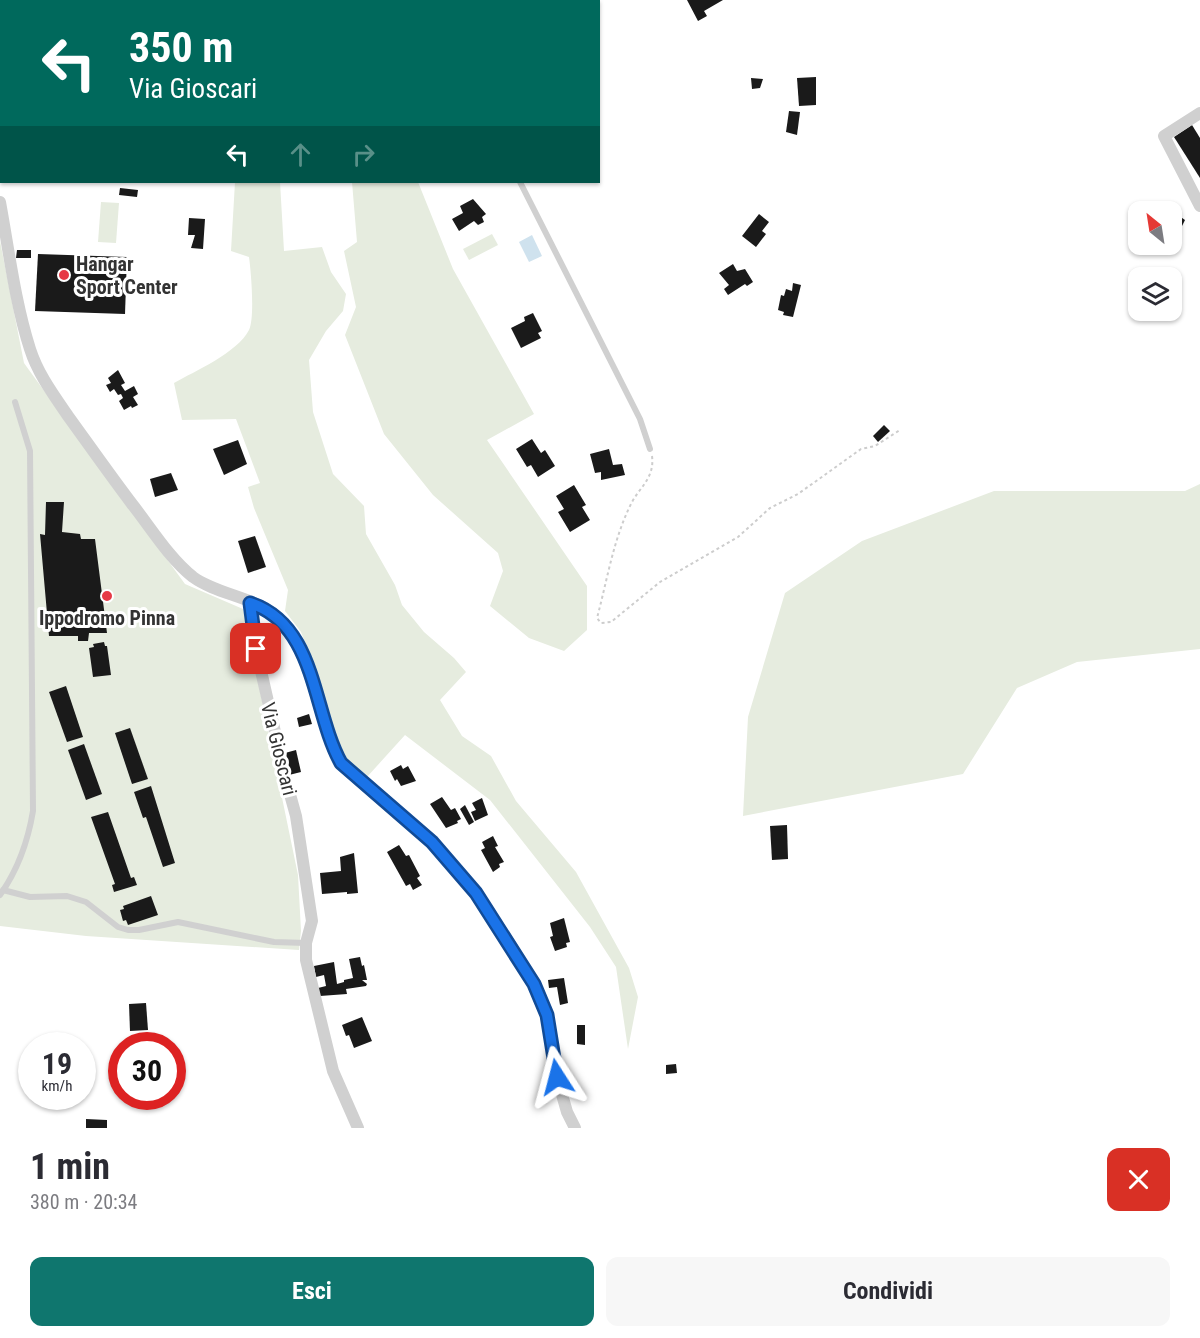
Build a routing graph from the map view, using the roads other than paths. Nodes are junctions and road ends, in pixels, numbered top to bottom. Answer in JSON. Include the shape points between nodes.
{"nodes":[{"id":1,"x":1200,"y":113,"type":"edge"},
{"id":2,"x":521,"y":183,"type":"edge"},
{"id":3,"x":0,"y":202,"type":"edge"},
{"id":4,"x":1200,"y":206,"type":"edge"},
{"id":5,"x":15,"y":402,"type":"dead end"},
{"id":6,"x":650,"y":449,"type":"road end"},
{"id":7,"x":250,"y":603,"type":"junction"},
{"id":8,"x":2,"y":893,"type":"edge"},
{"id":9,"x":306,"y":943,"type":"junction"},
{"id":10,"x":358,"y":1128,"type":"edge"},
{"id":11,"x":575,"y":1128,"type":"edge"}],
"edges":[{"from":1,"to":4,"type":"street","via":[[1164,136]]},
{"from":2,"to":6,"type":"lane","via":[[640,419]]},
{"from":3,"to":7,"type":"street","via":[[21,310],[39,374],[180,563],[194,577]]},
{"from":5,"to":8,"type":"lane","via":[[30,452],[33,811],[15,871]]},
{"from":7,"to":9,"type":"street","name":"Via Gioscari","via":[[256,649],[296,816],[312,921]]},
{"from":7,"to":11,"type":"street","via":[[280,620],[300,649],[315,684],[332,747],[341,763],[432,842],[476,893],[510,944],[547,1015],[557,1077]]},
{"from":8,"to":9,"type":"lane","via":[[67,896],[86,902],[118,927],[128,930],[178,922],[274,942]]},
{"from":9,"to":10,"type":"street","name":"Via Gioscari","via":[[306,960],[333,1071]]}]}
